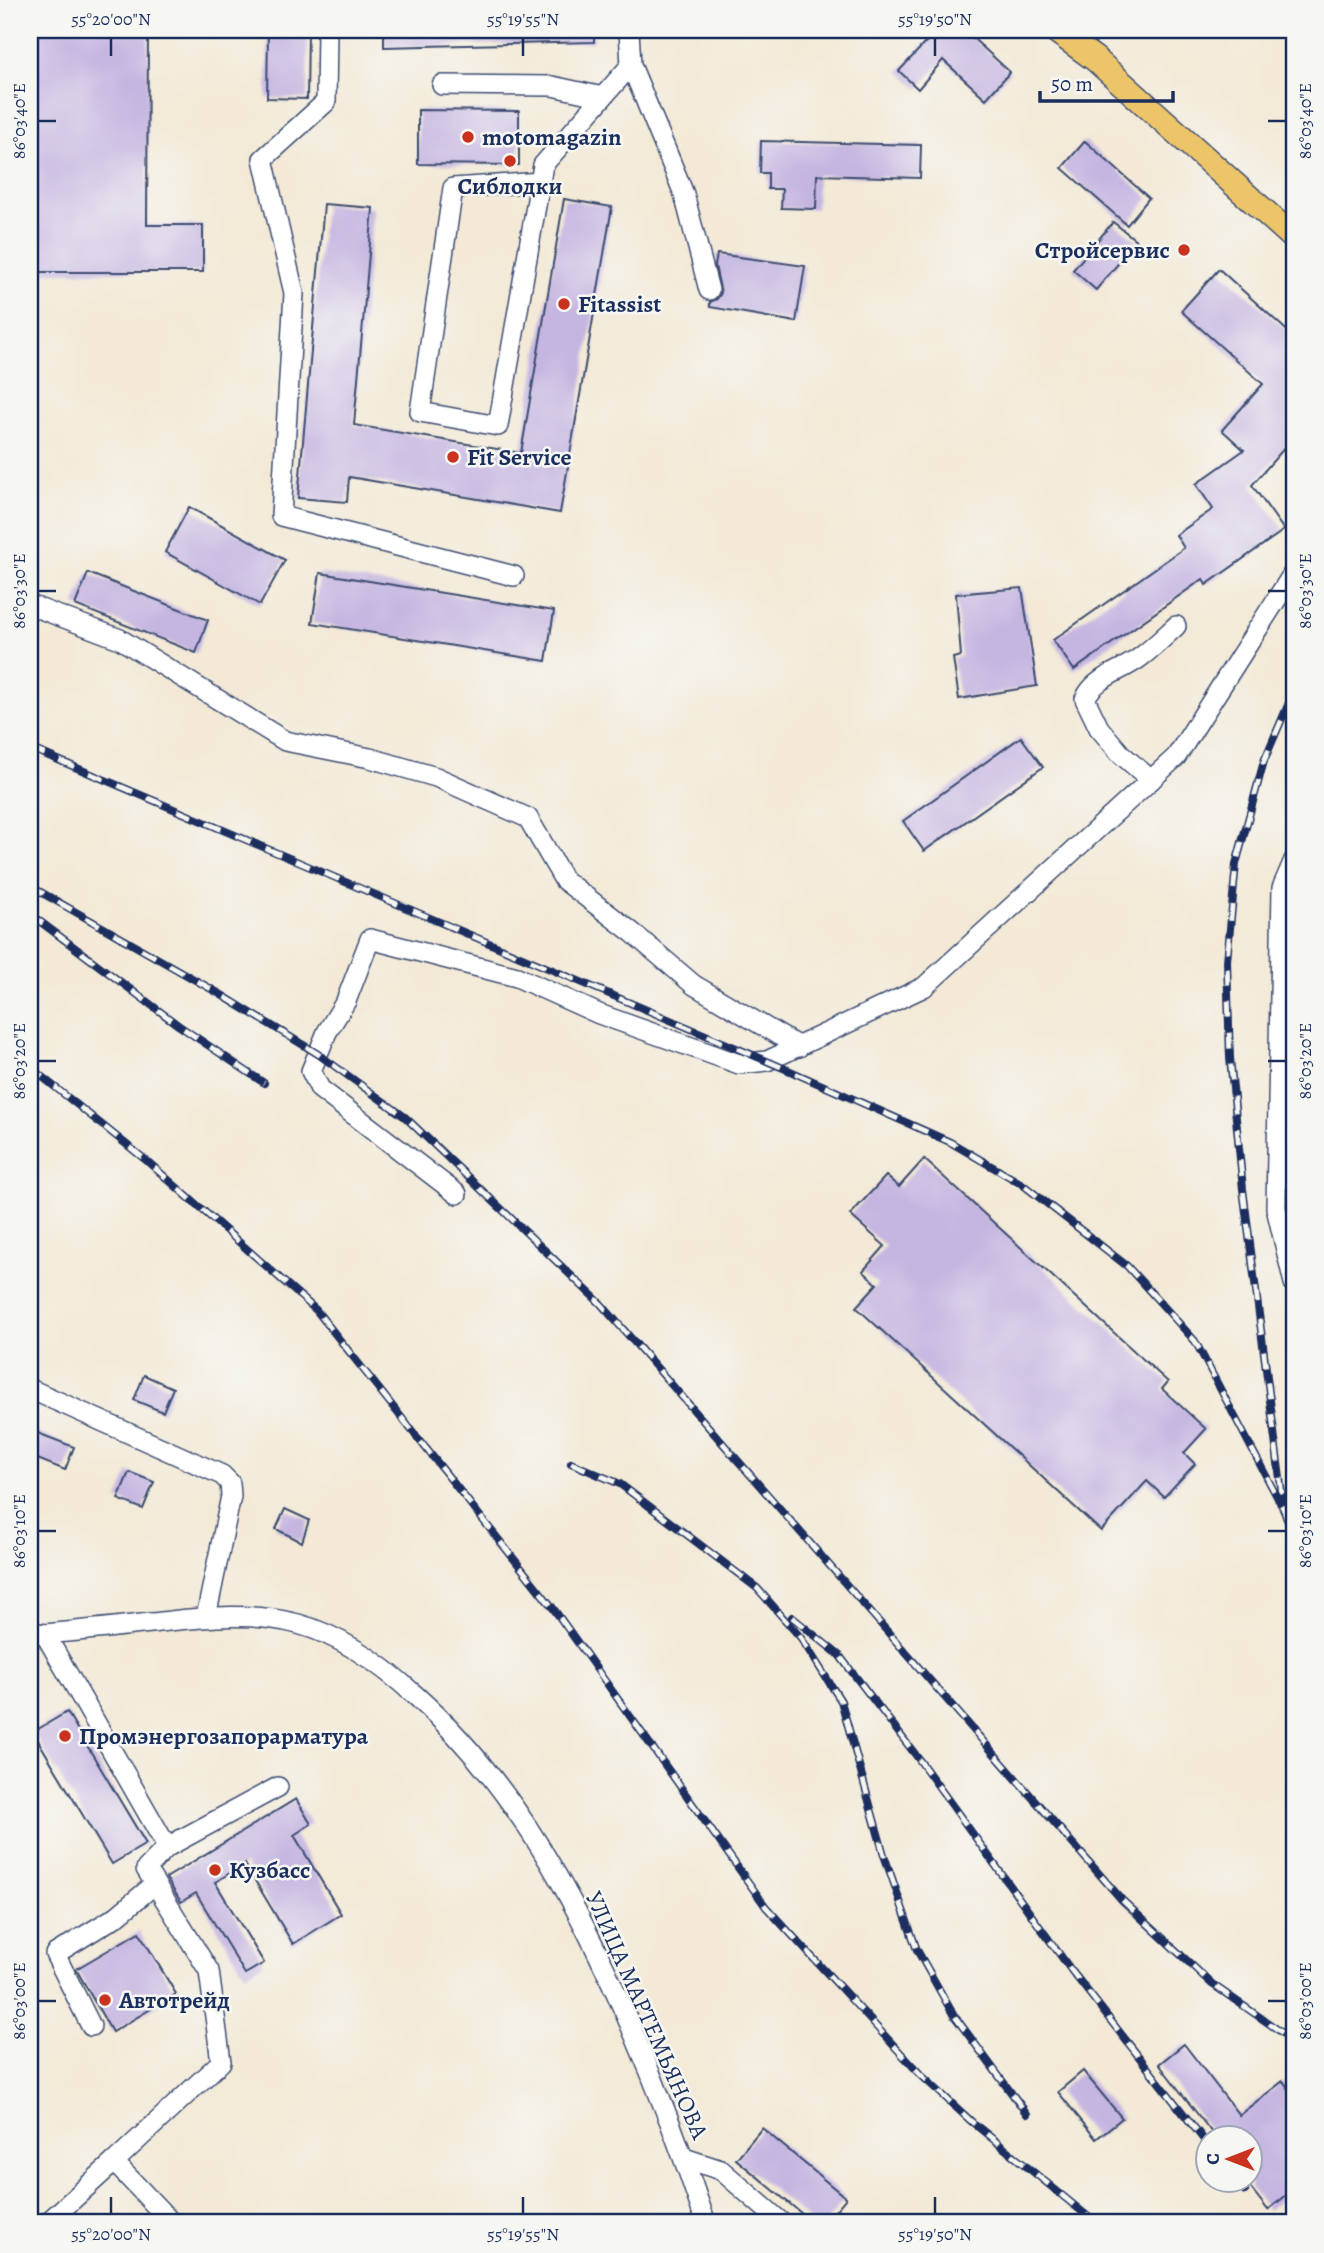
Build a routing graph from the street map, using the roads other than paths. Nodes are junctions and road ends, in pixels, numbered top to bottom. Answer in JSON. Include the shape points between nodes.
{"nodes":[{"id":1,"x":327,"y":30,"type":"edge"},
{"id":2,"x":629,"y":30,"type":"edge"},
{"id":3,"x":1061,"y":31,"type":"edge"},
{"id":4,"x":631,"y":65,"type":"junction"},
{"id":5,"x":442,"y":85,"type":"dead end"},
{"id":6,"x":603,"y":97,"type":"junction"},
{"id":7,"x":541,"y":182,"type":"junction"},
{"id":8,"x":1294,"y":238,"type":"edge"},
{"id":9,"x":709,"y":290,"type":"dead end"},
{"id":10,"x":1294,"y":572,"type":"edge"},
{"id":11,"x":514,"y":576,"type":"dead end"},
{"id":12,"x":30,"y":605,"type":"edge"},
{"id":13,"x":1176,"y":626,"type":"dead end"},
{"id":14,"x":1151,"y":780,"type":"junction"},
{"id":15,"x":1294,"y":863,"type":"edge"},
{"id":16,"x":799,"y":1047,"type":"junction"},
{"id":17,"x":457,"y":1194,"type":"dead end"},
{"id":18,"x":1294,"y":1283,"type":"edge"},
{"id":19,"x":30,"y":1389,"type":"edge"},
{"id":20,"x":206,"y":1617,"type":"junction"},
{"id":21,"x":38,"y":1633,"type":"edge"},
{"id":22,"x":278,"y":1787,"type":"dead end"},
{"id":23,"x":167,"y":1847,"type":"junction"},
{"id":24,"x":155,"y":1884,"type":"junction"},
{"id":25,"x":91,"y":2026,"type":"dead end"},
{"id":26,"x":684,"y":2158,"type":"junction"},
{"id":27,"x":114,"y":2162,"type":"junction"},
{"id":28,"x":47,"y":2223,"type":"edge"},
{"id":29,"x":172,"y":2223,"type":"edge"},
{"id":30,"x":706,"y":2223,"type":"edge"},
{"id":31,"x":782,"y":2223,"type":"edge"}],
"edges":[{"from":1,"to":11,"type":"street","via":[[326,102],[263,159],[294,293],[281,516]]},
{"from":2,"to":4,"type":"street"},
{"from":3,"to":8,"type":"main road"},
{"from":4,"to":6,"type":"street"},
{"from":4,"to":9,"type":"street","via":[[684,194]]},
{"from":5,"to":6,"type":"street","via":[[552,86]]},
{"from":6,"to":7,"type":"street","via":[[544,165]]},
{"from":7,"to":7,"type":"street","via":[[498,426],[420,412],[453,188]]},
{"from":10,"to":14,"type":"street","via":[[1176,757]]},
{"from":12,"to":16,"type":"street","via":[[120,639],[285,741],[436,777],[528,818],[564,880],[694,985]]},
{"from":13,"to":14,"type":"street","via":[[1140,658],[1097,683],[1085,699],[1099,728]]},
{"from":14,"to":16,"type":"street","via":[[924,987]]},
{"from":15,"to":18,"type":"street","via":[[1282,888],[1276,1208]]},
{"from":16,"to":17,"type":"street","via":[[767,1061],[739,1064],[599,1014],[517,977],[370,939],[311,1071],[320,1089]]},
{"from":19,"to":20,"type":"street","via":[[222,1475],[230,1483],[232,1496]]},
{"from":20,"to":21,"type":"street","name":"УЛИЦА МАРТЕМЬЯНОВА"},
{"from":20,"to":26,"type":"street","name":"УЛИЦА МАРТЕМЬЯНОВА","via":[[284,1621],[323,1633],[392,1675],[464,1743],[524,1821],[556,1874],[602,1961]]},
{"from":21,"to":23,"type":"street"},
{"from":22,"to":23,"type":"street"},
{"from":23,"to":24,"type":"street","via":[[146,1869]]},
{"from":24,"to":25,"type":"street","via":[[117,1916],[55,1954]]},
{"from":24,"to":27,"type":"street","via":[[209,1971],[220,2062]]},
{"from":26,"to":30,"type":"street","name":"УЛИЦА МАРТЕМЬЯНОВА"},
{"from":26,"to":31,"type":"street","via":[[721,2170]]},
{"from":27,"to":28,"type":"street"},
{"from":27,"to":29,"type":"street"}]}
